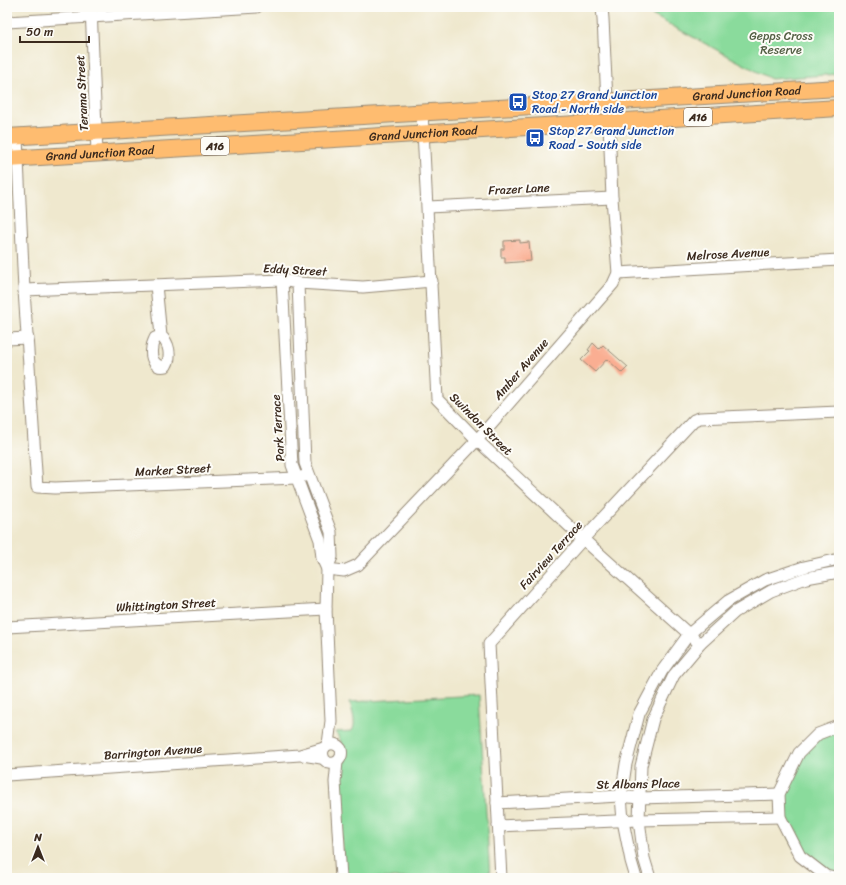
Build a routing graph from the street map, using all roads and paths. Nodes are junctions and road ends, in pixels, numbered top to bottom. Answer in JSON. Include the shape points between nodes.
{"nodes":[{"id":1,"x":257,"y":7,"type":"edge"},
{"id":2,"x":602,"y":7,"type":"edge"},
{"id":3,"x":91,"y":12,"type":"edge"},
{"id":4,"x":7,"y":22,"type":"edge"},
{"id":5,"x":839,"y":88,"type":"edge"},
{"id":6,"x":607,"y":101,"type":"junction"},
{"id":7,"x":839,"y":108,"type":"edge"},
{"id":8,"x":422,"y":112,"type":"junction"},
{"id":9,"x":609,"y":123,"type":"junction"},
{"id":10,"x":96,"y":132,"type":"junction"},
{"id":11,"x":423,"y":133,"type":"junction"},
{"id":12,"x":12,"y":137,"type":"edge"},
{"id":13,"x":98,"y":153,"type":"junction"},
{"id":14,"x":13,"y":159,"type":"edge"},
{"id":15,"x":612,"y":198,"type":"junction"},
{"id":16,"x":428,"y":208,"type":"junction"},
{"id":17,"x":839,"y":260,"type":"edge"},
{"id":18,"x":618,"y":273,"type":"junction"},
{"id":19,"x":282,"y":280,"type":"junction"},
{"id":20,"x":432,"y":281,"type":"junction"},
{"id":21,"x":298,"y":283,"type":"junction"},
{"id":22,"x":156,"y":285,"type":"junction"},
{"id":23,"x":24,"y":290,"type":"junction"},
{"id":24,"x":160,"y":336,"type":"dead end"},
{"id":25,"x":28,"y":338,"type":"junction"},
{"id":26,"x":7,"y":339,"type":"edge"},
{"id":27,"x":839,"y":412,"type":"edge"},
{"id":28,"x":477,"y":440,"type":"junction"},
{"id":29,"x":309,"y":475,"type":"junction"},
{"id":30,"x":296,"y":478,"type":"junction"},
{"id":31,"x":583,"y":539,"type":"junction"},
{"id":32,"x":839,"y":559,"type":"edge"},
{"id":33,"x":327,"y":569,"type":"junction"},
{"id":34,"x":839,"y":572,"type":"edge"},
{"id":35,"x":326,"y":609,"type":"junction"},
{"id":36,"x":7,"y":627,"type":"edge"},
{"id":37,"x":689,"y":634,"type":"junction"},
{"id":38,"x":700,"y":644,"type":"junction"},
{"id":39,"x":839,"y":726,"type":"edge"},
{"id":40,"x":330,"y":753,"type":"junction"},
{"id":41,"x":7,"y":775,"type":"edge"},
{"id":42,"x":779,"y":794,"type":"junction"},
{"id":43,"x":622,"y":796,"type":"junction"},
{"id":44,"x":639,"y":798,"type":"junction"},
{"id":45,"x":496,"y":803,"type":"junction"},
{"id":46,"x":780,"y":817,"type":"junction"},
{"id":47,"x":639,"y":820,"type":"junction"},
{"id":48,"x":623,"y":821,"type":"junction"},
{"id":49,"x":498,"y":826,"type":"junction"},
{"id":50,"x":341,"y":878,"type":"edge"},
{"id":51,"x":500,"y":878,"type":"edge"},
{"id":52,"x":636,"y":878,"type":"edge"},
{"id":53,"x":650,"y":878,"type":"edge"},
{"id":54,"x":835,"y":878,"type":"edge"}],
"edges":[{"from":1,"to":3,"type":"street"},
{"from":2,"to":6,"type":"street"},
{"from":3,"to":4,"type":"street"},
{"from":3,"to":10,"type":"street","name":"Terama Street"},
{"from":5,"to":6,"type":"highway","name":"Grand Junction Road","number":"A16"},
{"from":6,"to":8,"type":"highway","name":"Grand Junction Road","number":"A16"},
{"from":7,"to":9,"type":"highway","name":"Grand Junction Road","number":"A16"},
{"from":8,"to":10,"type":"highway","name":"Grand Junction Road","number":"A16"},
{"from":8,"to":11,"type":"street","name":"Swindon Street"},
{"from":9,"to":11,"type":"highway","name":"Grand Junction Road","number":"A16"},
{"from":9,"to":15,"type":"street"},
{"from":10,"to":12,"type":"highway","name":"Grand Junction Road","number":"A16"},
{"from":10,"to":13,"type":"street","name":"Terama Street"},
{"from":11,"to":13,"type":"highway","name":"Grand Junction Road","number":"A16"},
{"from":11,"to":16,"type":"street","name":"Swindon Street"},
{"from":12,"to":14,"type":"street"},
{"from":13,"to":14,"type":"highway","name":"Grand Junction Road","number":"A16"},
{"from":14,"to":23,"type":"street"},
{"from":15,"to":16,"type":"street","name":"Frazer Lane"},
{"from":15,"to":18,"type":"street"},
{"from":16,"to":20,"type":"street","name":"Swindon Street"},
{"from":17,"to":18,"type":"street","name":"Melrose Avenue"},
{"from":18,"to":28,"type":"street","name":"Amber Avenue","via":[[613,284]]},
{"from":19,"to":21,"type":"street","name":"Eddy Street"},
{"from":19,"to":22,"type":"street","name":"Eddy Street"},
{"from":19,"to":30,"type":"street","name":"Park Terrace","via":[[292,465]]},
{"from":20,"to":21,"type":"street","name":"Eddy Street","via":[[363,287]]},
{"from":20,"to":28,"type":"street","name":"Swindon Street","via":[[438,399]]},
{"from":21,"to":29,"type":"street","name":"Park Terrace","via":[[305,464]]},
{"from":22,"to":23,"type":"street","name":"Eddy Street"},
{"from":22,"to":24,"type":"street"},
{"from":23,"to":25,"type":"street"},
{"from":25,"to":26,"type":"street"},
{"from":25,"to":30,"type":"street","name":"Marker Street","via":[[37,487]]},
{"from":27,"to":31,"type":"street","name":"Fairview Terrace","via":[[694,420]]},
{"from":28,"to":31,"type":"street","name":"Swindon Street"},
{"from":28,"to":33,"type":"street","name":"Amber Avenue","via":[[358,565],[344,571]]},
{"from":29,"to":30,"type":"street","name":"Marker Street"},
{"from":29,"to":33,"type":"street","name":"Park Terrace","via":[[331,532],[332,557]]},
{"from":30,"to":33,"type":"street","name":"Park Terrace","via":[[320,540],[322,558]]},
{"from":31,"to":37,"type":"street","name":"Swindon Street"},
{"from":31,"to":45,"type":"street","name":"Fairview Terrace","via":[[489,644]]},
{"from":32,"to":37,"type":"street","via":[[765,580],[728,601]]},
{"from":33,"to":35,"type":"street","name":"Park Terrace"},
{"from":34,"to":38,"type":"street","via":[[806,578],[771,591],[736,612]]},
{"from":35,"to":36,"type":"street","name":"Whittington Street"},
{"from":35,"to":40,"type":"street","name":"Park Terrace"},
{"from":37,"to":38,"type":"street","name":"Swindon Street"},
{"from":37,"to":43,"type":"street","via":[[662,671],[639,714],[626,764]]},
{"from":38,"to":44,"type":"street","via":[[674,675],[653,719],[641,766]]},
{"from":39,"to":42,"type":"street","via":[[818,734],[798,753]]},
{"from":40,"to":41,"type":"street","name":"Barrington Avenue"},
{"from":40,"to":50,"type":"street","name":"Park Terrace","via":[[335,782]]},
{"from":42,"to":44,"type":"street","name":"St Albans Place"},
{"from":42,"to":46,"type":"street"},
{"from":43,"to":44,"type":"street","name":"St Albans Place"},
{"from":43,"to":45,"type":"street","name":"St Albans Place"},
{"from":43,"to":48,"type":"street"},
{"from":44,"to":47,"type":"street"},
{"from":45,"to":49,"type":"street","name":"Fairview Terrace"},
{"from":46,"to":47,"type":"street"},
{"from":46,"to":54,"type":"street","via":[[800,856],[826,876]]},
{"from":47,"to":48,"type":"street"},
{"from":47,"to":53,"type":"street","via":[[644,858]]},
{"from":48,"to":49,"type":"street"},
{"from":48,"to":52,"type":"street"},
{"from":49,"to":51,"type":"street","name":"Fairview Terrace"}]}
